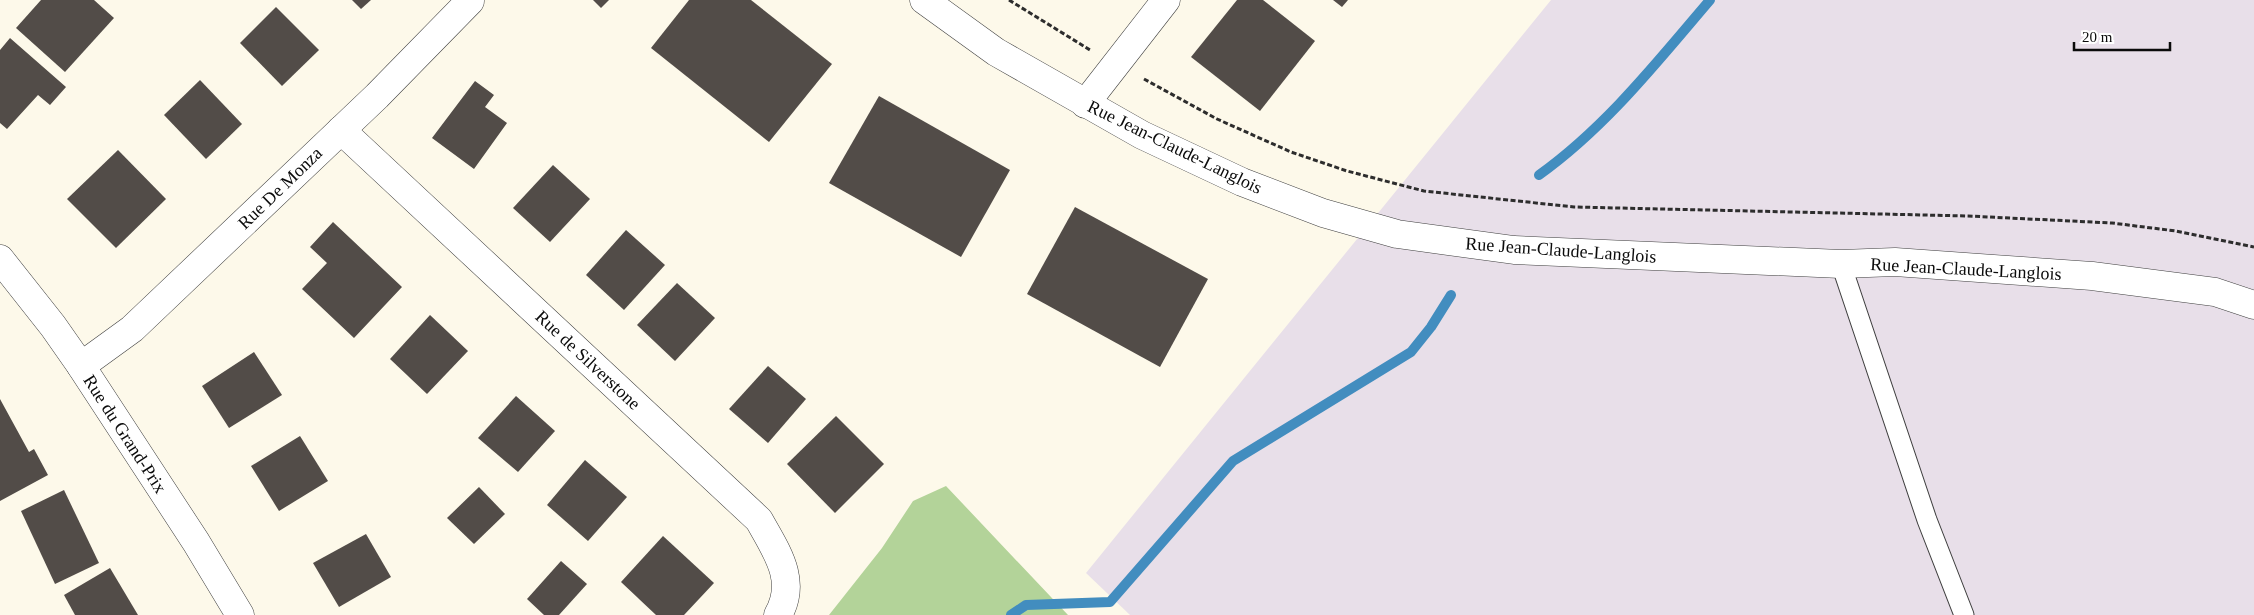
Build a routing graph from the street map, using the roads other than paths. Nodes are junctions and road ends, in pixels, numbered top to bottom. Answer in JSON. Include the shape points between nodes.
{"nodes":[{"id":1,"x":924,"y":0,"type":"edge"},
{"id":2,"x":1166,"y":0,"type":"edge"},
{"id":3,"x":470,"y":1,"type":"edge"},
{"id":4,"x":1085,"y":104,"type":"junction"},
{"id":5,"x":342,"y":130,"type":"junction"},
{"id":6,"x":0,"y":259,"type":"edge"},
{"id":7,"x":1840,"y":264,"type":"junction"},
{"id":8,"x":2254,"y":305,"type":"edge"},
{"id":9,"x":81,"y":366,"type":"junction"},
{"id":10,"x":240,"y":615,"type":"edge"},
{"id":11,"x":778,"y":615,"type":"edge"},
{"id":12,"x":1964,"y":615,"type":"edge"}],
"edges":[{"from":1,"to":4,"type":"street","name":"Rue Jean-Claude-Langlois","via":[[996,52]]},
{"from":2,"to":4,"type":"street"},
{"from":3,"to":5,"type":"street","name":"Rue De Monza"},
{"from":4,"to":7,"type":"street","name":"Rue Jean-Claude-Langlois","via":[[1242,182],[1323,213],[1397,234],[1514,250]]},
{"from":5,"to":9,"type":"street","name":"Rue De Monza","via":[[132,329]]},
{"from":5,"to":11,"type":"street","name":"Rue de Silverstone","via":[[758,520],[782,561],[787,583]]},
{"from":6,"to":9,"type":"street","name":"Rue du Grand-Prix"},
{"from":7,"to":8,"type":"street","name":"Rue Jean-Claude-Langlois","via":[[1896,262],[2092,276],[2215,292]]},
{"from":7,"to":12,"type":"lane","via":[[1927,520]]},
{"from":9,"to":10,"type":"street","name":"Rue du Grand-Prix"}]}
